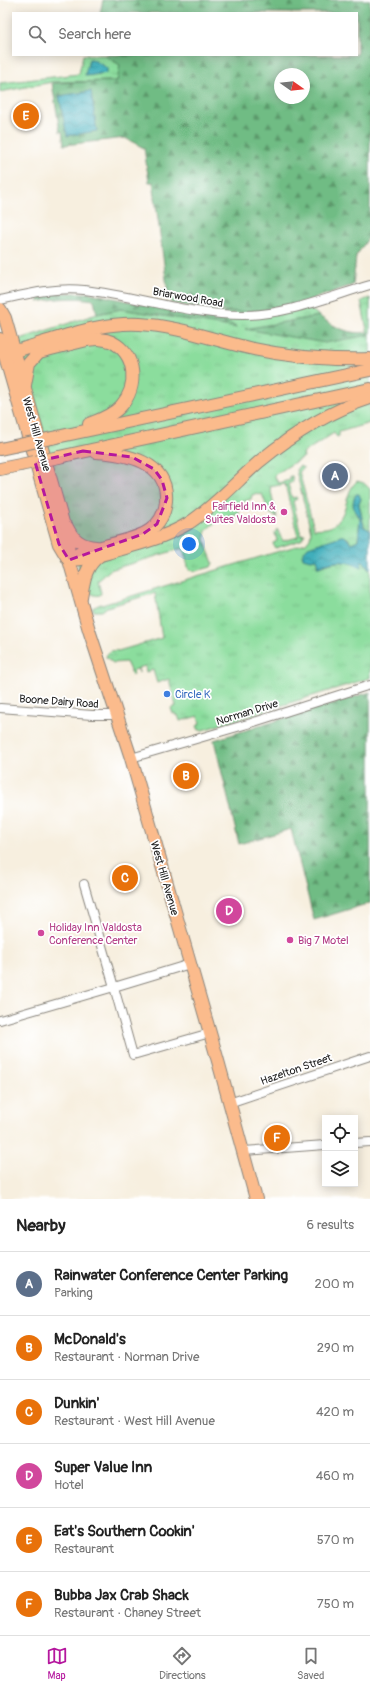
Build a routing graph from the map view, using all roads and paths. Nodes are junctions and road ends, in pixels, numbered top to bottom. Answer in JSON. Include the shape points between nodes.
{"nodes":[{"id":1,"x":370,"y":285,"type":"edge"},
{"id":2,"x":0,"y":300,"type":"edge"},
{"id":3,"x":0,"y":309,"type":"edge"},
{"id":4,"x":7,"y":325,"type":"junction"},
{"id":5,"x":0,"y":339,"type":"edge"},
{"id":6,"x":39,"y":348,"type":"junction"},
{"id":7,"x":12,"y":355,"type":"junction"},
{"id":8,"x":370,"y":359,"type":"edge"},
{"id":9,"x":370,"y":370,"type":"edge"},
{"id":10,"x":370,"y":389,"type":"edge"},
{"id":11,"x":25,"y":390,"type":"junction"},
{"id":12,"x":370,"y":398,"type":"edge"},
{"id":13,"x":52,"y":438,"type":"junction"},
{"id":14,"x":0,"y":449,"type":"edge"},
{"id":15,"x":83,"y":451,"type":"junction"},
{"id":16,"x":0,"y":469,"type":"edge"},
{"id":17,"x":62,"y":519,"type":"junction"},
{"id":18,"x":98,"y":552,"type":"junction"},
{"id":19,"x":69,"y":560,"type":"junction"},
{"id":20,"x":80,"y":600,"type":"junction"},
{"id":21,"x":370,"y":685,"type":"edge"},
{"id":22,"x":0,"y":708,"type":"edge"},
{"id":23,"x":117,"y":715,"type":"junction"},
{"id":24,"x":131,"y":758,"type":"junction"},
{"id":25,"x":84,"y":884,"type":"dead end"},
{"id":26,"x":190,"y":964,"type":"junction"},
{"id":27,"x":114,"y":987,"type":"junction"},
{"id":28,"x":0,"y":1020,"type":"edge"},
{"id":29,"x":210,"y":1033,"type":"junction"},
{"id":30,"x":370,"y":1056,"type":"edge"},
{"id":31,"x":229,"y":1103,"type":"junction"},
{"id":32,"x":370,"y":1142,"type":"edge"},
{"id":33,"x":358,"y":1143,"type":"edge"},
{"id":34,"x":322,"y":1145,"type":"edge"},
{"id":35,"x":244,"y":1150,"type":"junction"},
{"id":36,"x":256,"y":1199,"type":"edge"}],
"edges":[{"from":1,"to":2,"type":"street","name":"Briarwood Road","via":[[288,309],[255,314],[210,313],[83,290],[50,291]]},
{"from":3,"to":4,"type":"highway","name":"West Hill Avenue"},
{"from":4,"to":6,"type":"highway","via":[[23,340]]},
{"from":4,"to":7,"type":"highway","name":"West Hill Avenue"},
{"from":5,"to":7,"type":"highway","name":"West Hill Avenue"},
{"from":6,"to":7,"type":"highway"},
{"from":6,"to":8,"type":"highway","via":[[104,326],[140,324],[174,329],[276,353],[317,358]]},
{"from":6,"to":11,"type":"highway","via":[[29,363]]},
{"from":6,"to":13,"type":"highway","via":[[101,339],[112,342],[121,349],[129,359],[132,370],[132,387],[120,407],[107,416]]},
{"from":7,"to":11,"type":"highway","name":"West Hill Avenue"},
{"from":7,"to":19,"type":"highway","name":"West Hill Avenue","via":[[59,544]]},
{"from":9,"to":13,"type":"highway"},
{"from":10,"to":15,"type":"highway"},
{"from":11,"to":17,"type":"highway","name":"West Hill Avenue"},
{"from":12,"to":18,"type":"highway","via":[[320,420],[292,437],[189,523],[159,538]]},
{"from":13,"to":14,"type":"highway","bridge":true},
{"from":15,"to":16,"type":"highway","bridge":true},
{"from":15,"to":18,"type":"highway","via":[[119,454],[143,462],[158,474],[166,493],[163,514],[152,528]]},
{"from":17,"to":18,"type":"highway","via":[[75,540]]},
{"from":17,"to":19,"type":"highway","name":"West Hill Avenue","via":[[68,542]]},
{"from":18,"to":19,"type":"highway","via":[[80,560]]},
{"from":18,"to":20,"type":"highway","via":[[86,570]]},
{"from":19,"to":20,"type":"highway","name":"West Hill Avenue"},
{"from":20,"to":23,"type":"highway","name":"West Hill Avenue"},
{"from":21,"to":24,"type":"street","name":"Norman Drive"},
{"from":22,"to":23,"type":"street","name":"Boone Dairy Road"},
{"from":23,"to":24,"type":"highway","name":"West Hill Avenue"},
{"from":24,"to":26,"type":"highway","name":"West Hill Avenue"},
{"from":25,"to":27,"type":"street"},
{"from":26,"to":27,"type":"street"},
{"from":26,"to":29,"type":"highway","name":"West Hill Avenue"},
{"from":27,"to":28,"type":"street"},
{"from":27,"to":29,"type":"street","via":[[133,1055]]},
{"from":29,"to":31,"type":"highway","name":"West Hill Avenue"},
{"from":30,"to":31,"type":"street","name":"Hazelton Street"},
{"from":31,"to":35,"type":"highway","name":"West Hill Avenue"},
{"from":32,"to":33,"type":"street"},
{"from":34,"to":35,"type":"street"},
{"from":35,"to":36,"type":"highway","name":"West Hill Avenue"}]}
